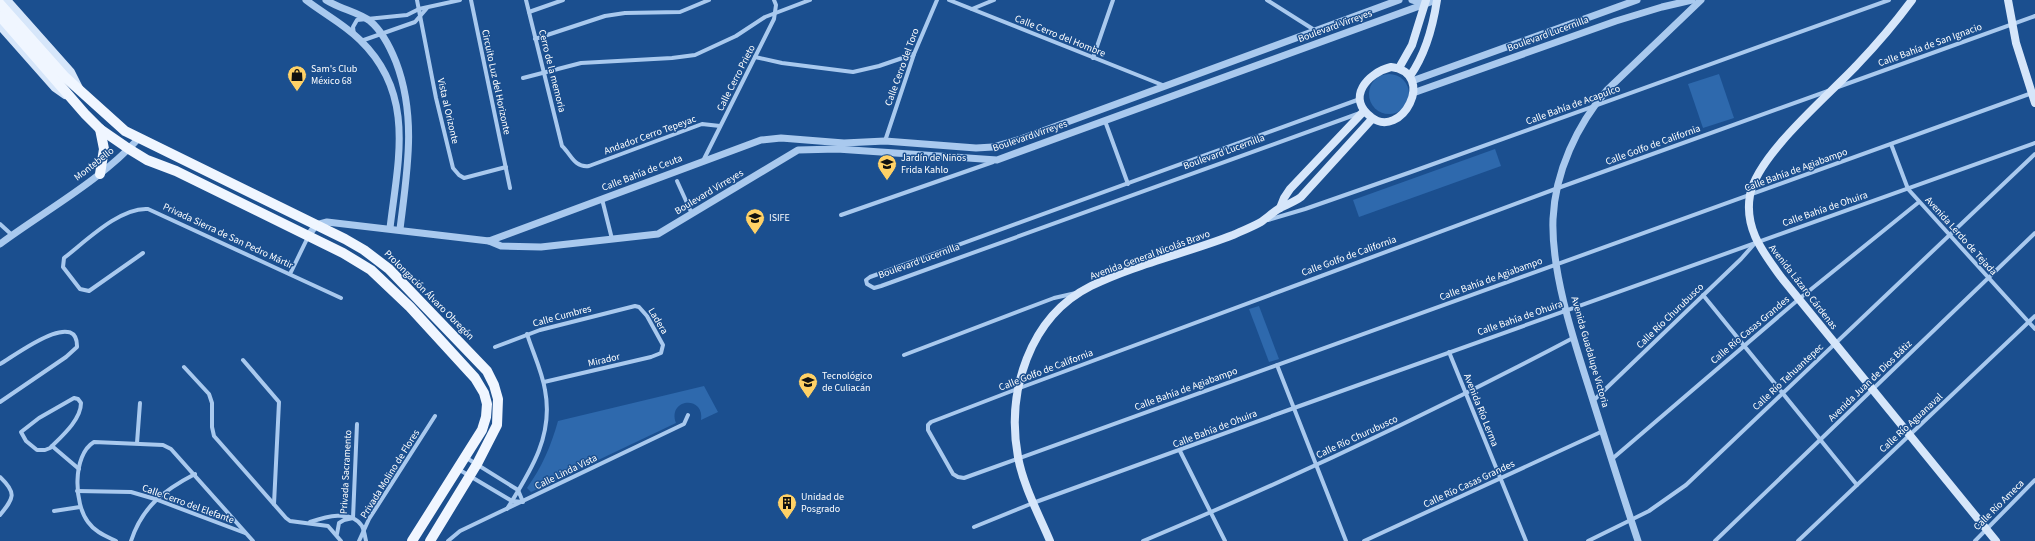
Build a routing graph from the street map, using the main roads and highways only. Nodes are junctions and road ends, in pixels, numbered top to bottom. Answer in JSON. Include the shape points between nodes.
{"nodes":[{"id":1,"x":7,"y":0,"type":"edge"},
{"id":2,"x":1436,"y":0,"type":"edge"},
{"id":3,"x":1912,"y":0,"type":"edge"},
{"id":4,"x":2008,"y":0,"type":"edge"},
{"id":5,"x":1426,"y":2,"type":"edge"},
{"id":6,"x":0,"y":4,"type":"edge"},
{"id":7,"x":0,"y":16,"type":"edge"},
{"id":8,"x":0,"y":26,"type":"edge"},
{"id":9,"x":16,"y":26,"type":"junction"},
{"id":10,"x":1400,"y":68,"type":"junction"},
{"id":11,"x":1411,"y":79,"type":"junction"},
{"id":12,"x":80,"y":89,"type":"junction"},
{"id":13,"x":2033,"y":92,"type":"edge"},
{"id":14,"x":74,"y":102,"type":"junction"},
{"id":15,"x":2035,"y":103,"type":"edge"},
{"id":16,"x":1364,"y":111,"type":"junction"},
{"id":17,"x":1372,"y":119,"type":"junction"},
{"id":18,"x":100,"y":129,"type":"junction"},
{"id":19,"x":100,"y":174,"type":"road end"},
{"id":20,"x":1280,"y":208,"type":"junction"},
{"id":21,"x":412,"y":541,"type":"edge"},
{"id":22,"x":430,"y":541,"type":"edge"},
{"id":23,"x":1050,"y":541,"type":"edge"},
{"id":24,"x":1996,"y":541,"type":"edge"}],
"edges":[{"from":1,"to":12,"type":"main road","name":"Prolongación Álvaro Obregón","via":[[71,72]]},
{"from":2,"to":11,"type":"main road","via":[[1429,36]]},
{"from":3,"to":24,"type":"main road","name":"Avenida Lázaro Cárdenas","via":[[1891,28],[1767,162],[1756,178],[1750,195],[1750,220],[1756,241],[1799,299]]},
{"from":4,"to":13,"type":"main road","via":[[2011,25]]},
{"from":5,"to":10,"type":"main road","via":[[1412,44]]},
{"from":6,"to":9,"type":"main road","name":"Prolongación Álvaro Obregón"},
{"from":7,"to":9,"type":"main road","name":"Prolongación Álvaro Obregón"},
{"from":8,"to":14,"type":"main road","name":"Prolongación Álvaro Obregón","via":[[55,88]]},
{"from":9,"to":12,"type":"main road","name":"Prolongación Álvaro Obregón"},
{"from":9,"to":14,"type":"main road","name":"Prolongación Álvaro Obregón"},
{"from":10,"to":11,"type":"main road"},
{"from":10,"to":16,"type":"main road","via":[[1391,67],[1374,73],[1364,84],[1360,99]]},
{"from":11,"to":17,"type":"main road","via":[[1411,102],[1402,116],[1387,122]]},
{"from":12,"to":22,"type":"main road","name":"Prolongación Álvaro Obregón","via":[[120,126],[139,138],[364,250],[389,269],[491,377],[498,399],[499,416],[495,433]]},
{"from":13,"to":15,"type":"main road"},
{"from":14,"to":18,"type":"main road","name":"Prolongación Álvaro Obregón"},
{"from":16,"to":17,"type":"main road"},
{"from":16,"to":20,"type":"main road","name":"Avenida General Nicolás Bravo","via":[[1290,189]]},
{"from":17,"to":20,"type":"main road","name":"Avenida General Nicolás Bravo","via":[[1301,197]]},
{"from":18,"to":19,"type":"main road","via":[[104,149]]},
{"from":18,"to":21,"type":"main road","name":"Prolongación Álvaro Obregón","via":[[147,160],[176,171],[308,236],[370,270],[410,307],[475,378],[486,399],[487,411],[482,430]]},
{"from":20,"to":23,"type":"main road","name":"Avenida General Nicolás Bravo","via":[[1261,222],[1232,235],[1082,291],[1061,308],[1044,327],[1028,353],[1017,389],[1014,432],[1018,459],[1033,503]]}]}
